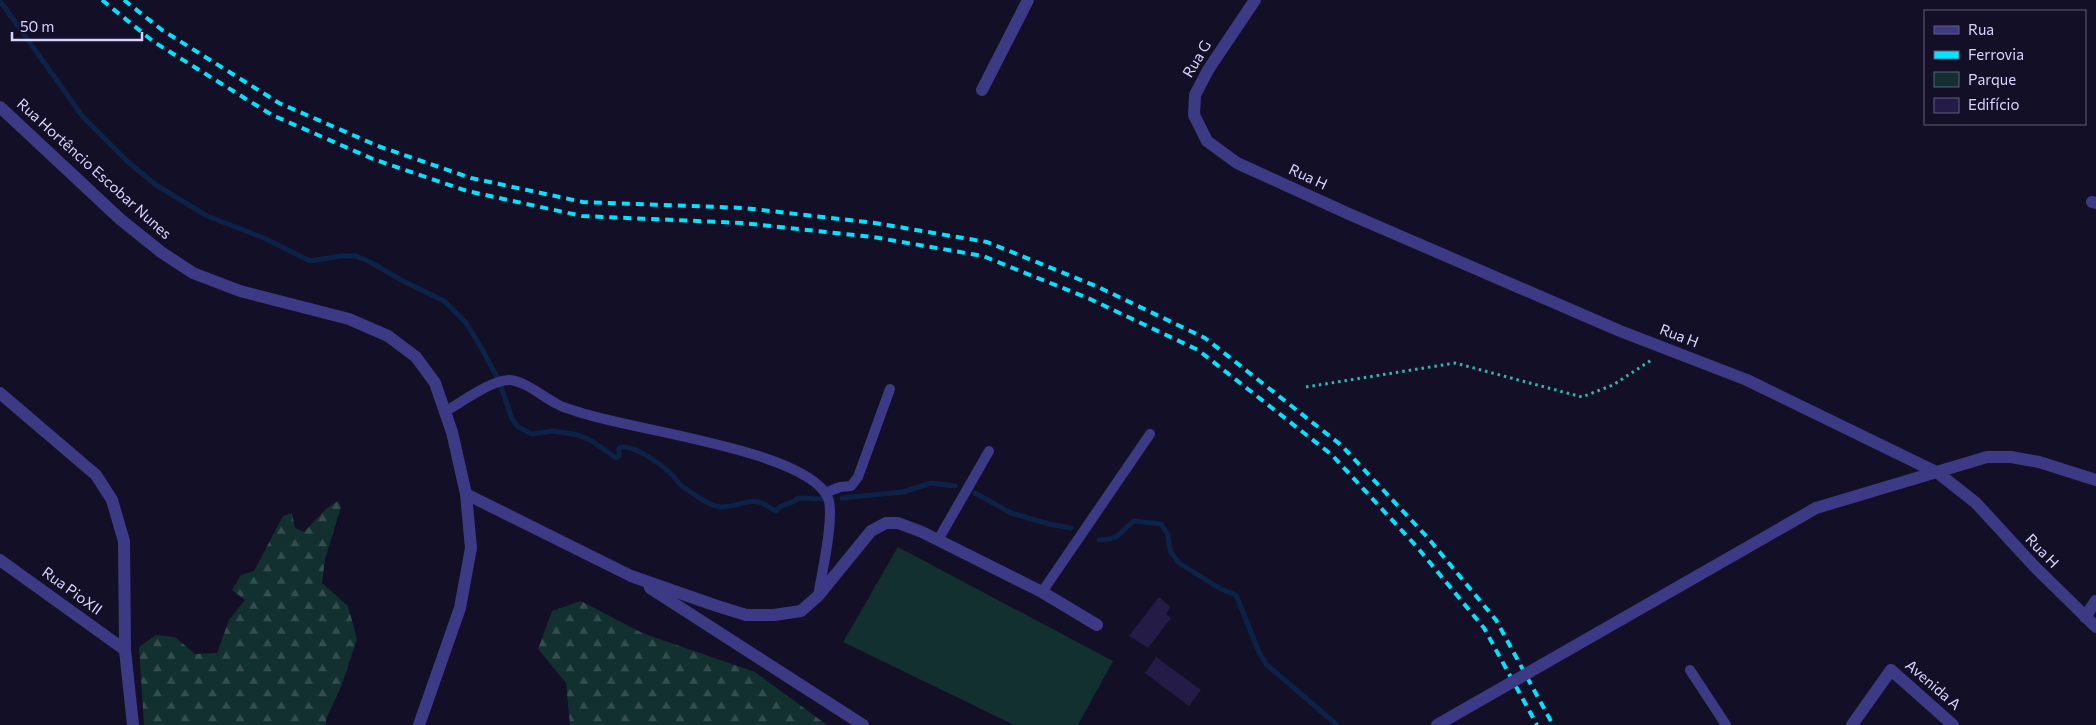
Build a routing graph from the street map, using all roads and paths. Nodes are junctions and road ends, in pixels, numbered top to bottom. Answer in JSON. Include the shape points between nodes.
{"nodes":[{"id":1,"x":1028,"y":0,"type":"edge"},
{"id":2,"x":1255,"y":0,"type":"edge"},
{"id":3,"x":982,"y":90,"type":"dead end"},
{"id":4,"x":0,"y":107,"type":"edge"},
{"id":5,"x":1207,"y":142,"type":"joint"},
{"id":6,"x":1668,"y":349,"type":"junction"},
{"id":7,"x":1306,"y":387,"type":"dead end"},
{"id":8,"x":890,"y":389,"type":"dead end"},
{"id":9,"x":0,"y":393,"type":"edge"},
{"id":10,"x":446,"y":411,"type":"junction"},
{"id":11,"x":1150,"y":434,"type":"dead end"},
{"id":12,"x":989,"y":451,"type":"dead end"},
{"id":13,"x":1938,"y":473,"type":"junction"},
{"id":14,"x":2096,"y":480,"type":"edge"},
{"id":15,"x":825,"y":493,"type":"junction"},
{"id":16,"x":466,"y":494,"type":"junction"},
{"id":17,"x":938,"y":540,"type":"junction"},
{"id":18,"x":0,"y":560,"type":"edge"},
{"id":19,"x":631,"y":576,"type":"junction"},
{"id":20,"x":1042,"y":592,"type":"junction"},
{"id":21,"x":818,"y":596,"type":"junction"},
{"id":22,"x":2096,"y":602,"type":"edge"},
{"id":23,"x":2085,"y":617,"type":"junction"},
{"id":24,"x":1097,"y":625,"type":"dead end"},
{"id":25,"x":2096,"y":627,"type":"edge"},
{"id":26,"x":125,"y":650,"type":"junction"},
{"id":27,"x":1690,"y":670,"type":"dead end"},
{"id":28,"x":133,"y":725,"type":"edge"},
{"id":29,"x":419,"y":725,"type":"edge"},
{"id":30,"x":863,"y":725,"type":"edge"},
{"id":31,"x":1437,"y":725,"type":"edge"},
{"id":32,"x":1726,"y":725,"type":"edge"},
{"id":33,"x":1852,"y":725,"type":"edge"},
{"id":34,"x":1953,"y":725,"type":"edge"}],
"edges":[{"from":1,"to":3,"type":"street"},
{"from":2,"to":5,"type":"street","name":"Rua G","via":[[1195,95],[1194,115]]},
{"from":4,"to":10,"type":"street","name":"Rua Hortêncio Escobar Nunes","via":[[120,219],[193,273],[240,292],[349,319],[388,336],[416,357],[434,383]]},
{"from":5,"to":6,"type":"street","name":"Rua H","via":[[1237,163],[1349,214]]},
{"from":6,"to":7,"type":"path","via":[[1613,385],[1582,397],[1454,363]]},
{"from":6,"to":13,"type":"street","name":"Rua H","via":[[1747,380]]},
{"from":8,"to":15,"type":"lane","via":[[858,477],[851,486]]},
{"from":9,"to":26,"type":"street","via":[[96,475],[112,500],[124,540]]},
{"from":10,"to":15,"type":"lane","via":[[487,387],[508,380],[580,413],[769,459],[794,469],[818,484]]},
{"from":10,"to":16,"type":"street","name":"Rua Hortêncio Escobar Nunes"},
{"from":11,"to":20,"type":"lane"},
{"from":12,"to":17,"type":"lane"},
{"from":13,"to":14,"type":"street","via":[[1987,457],[2011,457],[2040,462]]},
{"from":13,"to":23,"type":"street","name":"Rua H","via":[[1976,503]]},
{"from":13,"to":31,"type":"street","bridge":true,"via":[[1816,508]]},
{"from":15,"to":21,"type":"lane","via":[[831,513]]},
{"from":16,"to":19,"type":"street"},
{"from":16,"to":29,"type":"street","name":"Rua Hortêncio Escobar Nunes","via":[[471,548],[468,574],[460,608]]},
{"from":17,"to":20,"type":"street"},
{"from":17,"to":21,"type":"street","via":[[898,523],[886,523],[871,531]]},
{"from":18,"to":26,"type":"street","name":"Rua PioXII"},
{"from":19,"to":21,"type":"street","via":[[746,615],[801,611]]},
{"from":19,"to":30,"type":"street"},
{"from":20,"to":24,"type":"street"},
{"from":22,"to":23,"type":"street"},
{"from":23,"to":25,"type":"street","name":"Rua H"},
{"from":26,"to":28,"type":"street"},
{"from":27,"to":32,"type":"lane"},
{"from":33,"to":34,"type":"street","name":"Avenida A","via":[[1891,670]]}]}
